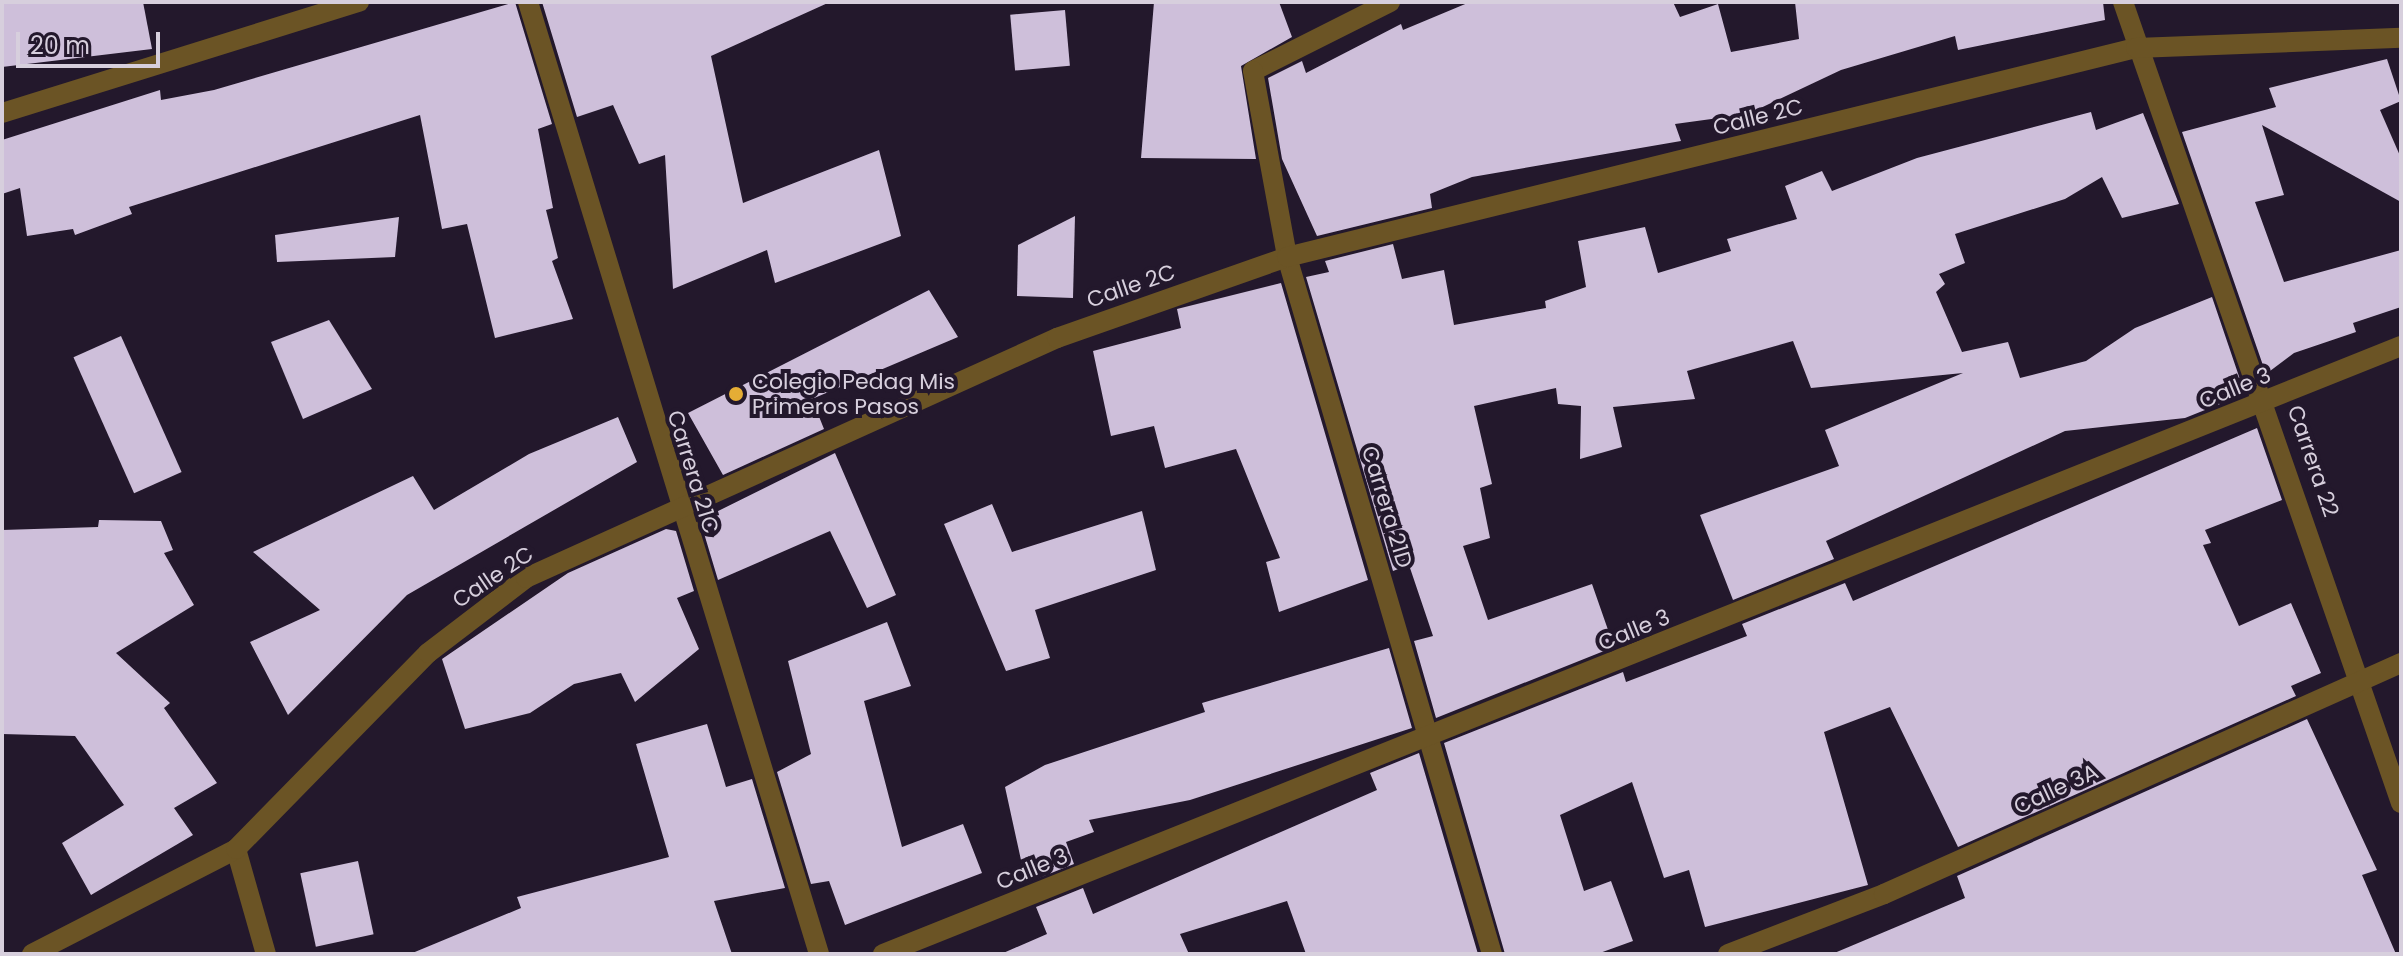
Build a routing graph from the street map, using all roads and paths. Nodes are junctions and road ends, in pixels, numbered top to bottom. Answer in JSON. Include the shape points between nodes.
{"nodes":[{"id":1,"x":359,"y":2,"type":"edge"},
{"id":2,"x":528,"y":2,"type":"edge"},
{"id":3,"x":1390,"y":2,"type":"edge"},
{"id":4,"x":2123,"y":2,"type":"edge"},
{"id":5,"x":2401,"y":38,"type":"edge"},
{"id":6,"x":2136,"y":48,"type":"junction"},
{"id":7,"x":2,"y":113,"type":"edge"},
{"id":8,"x":1287,"y":257,"type":"junction"},
{"id":9,"x":2401,"y":346,"type":"edge"},
{"id":10,"x":2267,"y":401,"type":"junction"},
{"id":11,"x":677,"y":504,"type":"junction"},
{"id":12,"x":2401,"y":663,"type":"edge"},
{"id":13,"x":2361,"y":676,"type":"junction"},
{"id":14,"x":1432,"y":737,"type":"junction"},
{"id":15,"x":2401,"y":803,"type":"edge"},
{"id":16,"x":236,"y":849,"type":"junction"},
{"id":17,"x":32,"y":954,"type":"edge"},
{"id":18,"x":266,"y":954,"type":"edge"},
{"id":19,"x":819,"y":954,"type":"edge"},
{"id":20,"x":883,"y":954,"type":"edge"},
{"id":21,"x":1492,"y":954,"type":"edge"},
{"id":22,"x":1728,"y":954,"type":"edge"}],
"edges":[{"from":1,"to":7,"type":"street"},
{"from":2,"to":11,"type":"street","name":"Carrera 21C"},
{"from":3,"to":8,"type":"street","name":"Carrera 21D","via":[[1253,71]]},
{"from":4,"to":6,"type":"street","name":"Carrera 22"},
{"from":5,"to":6,"type":"street","name":"Calle 2C"},
{"from":6,"to":8,"type":"street","name":"Calle 2C"},
{"from":6,"to":10,"type":"street","name":"Carrera 22"},
{"from":8,"to":11,"type":"street","name":"Calle 2C","via":[[1057,338]]},
{"from":8,"to":14,"type":"street","name":"Carrera 21D"},
{"from":9,"to":10,"type":"street","name":"Calle 3"},
{"from":10,"to":13,"type":"street","name":"Carrera 22"},
{"from":10,"to":14,"type":"street","name":"Calle 3"},
{"from":11,"to":16,"type":"street","name":"Calle 2C","via":[[526,578],[428,653]]},
{"from":11,"to":19,"type":"street","name":"Carrera 21C"},
{"from":12,"to":13,"type":"street","name":"Calle 3A"},
{"from":13,"to":15,"type":"street","name":"Carrera 22"},
{"from":13,"to":22,"type":"street","name":"Calle 3A","via":[[1884,894]]},
{"from":14,"to":20,"type":"street","name":"Calle 3"},
{"from":14,"to":21,"type":"street","name":"Carrera 21D"},
{"from":16,"to":17,"type":"street","name":"Calle 2C"},
{"from":16,"to":18,"type":"street"}]}
